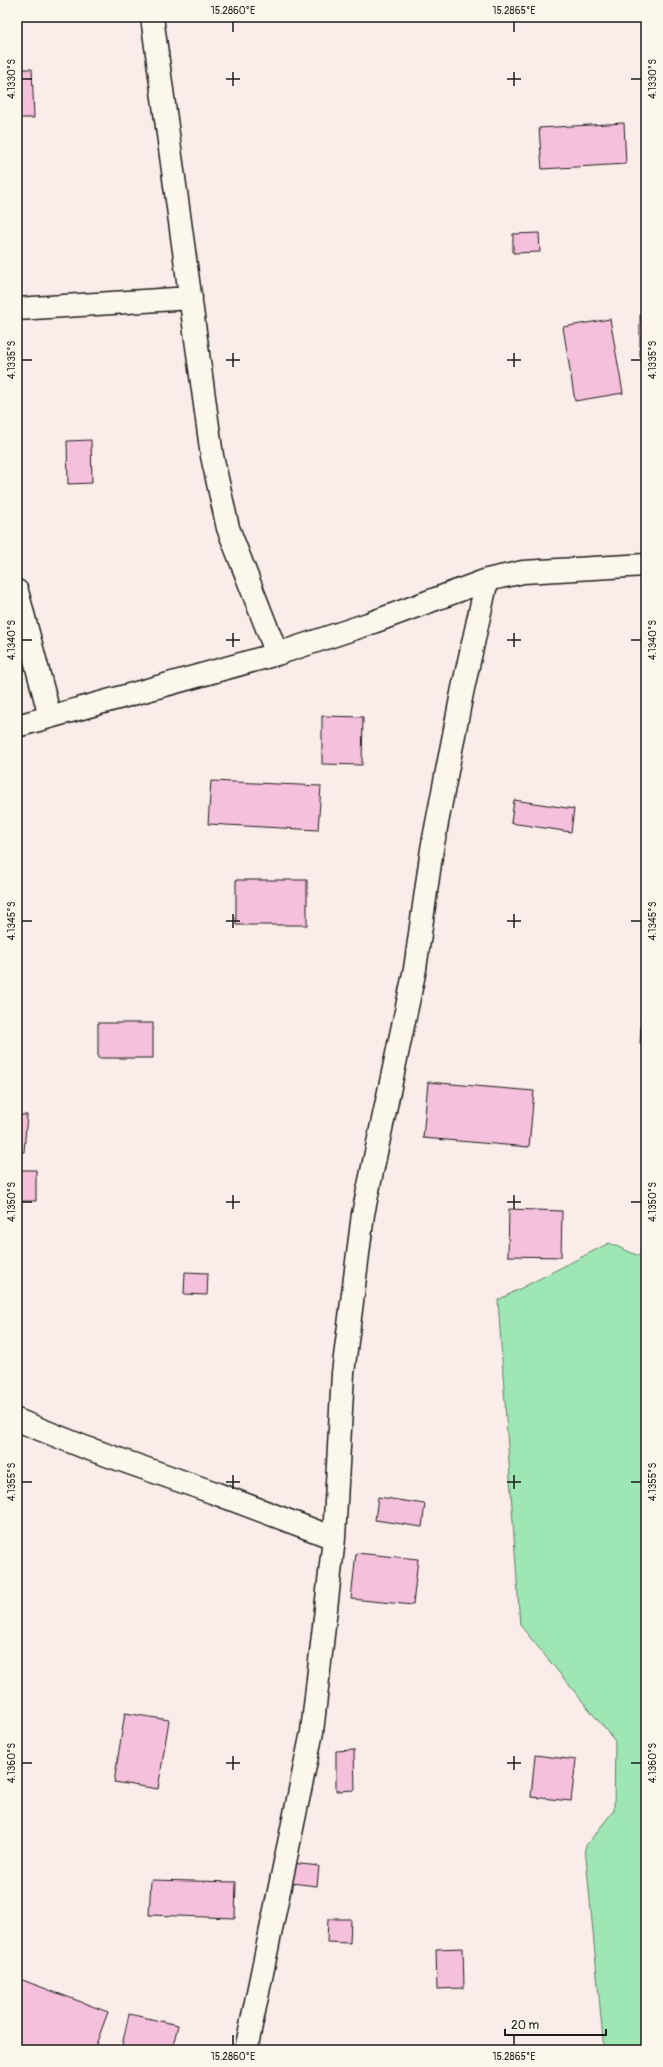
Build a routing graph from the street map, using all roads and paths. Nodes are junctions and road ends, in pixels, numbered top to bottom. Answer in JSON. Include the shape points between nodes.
{"nodes":[{"id":1,"x":152,"y":17,"type":"edge"},
{"id":2,"x":190,"y":298,"type":"junction"},
{"id":3,"x":17,"y":308,"type":"edge"},
{"id":4,"x":646,"y":565,"type":"edge"},
{"id":5,"x":487,"y":580,"type":"junction"},
{"id":6,"x":17,"y":591,"type":"edge"},
{"id":7,"x":277,"y":654,"type":"junction"},
{"id":8,"x":50,"y":717,"type":"junction"},
{"id":9,"x":17,"y":726,"type":"edge"},
{"id":10,"x":17,"y":1420,"type":"edge"},
{"id":11,"x":334,"y":1538,"type":"junction"},
{"id":12,"x":246,"y":2050,"type":"edge"}],
"edges":[{"from":1,"to":2,"type":"street"},
{"from":2,"to":3,"type":"street"},
{"from":2,"to":7,"type":"street","via":[[212,456],[228,528]]},
{"from":4,"to":5,"type":"street","via":[[523,572]]},
{"from":5,"to":7,"type":"street","via":[[353,630]]},
{"from":5,"to":11,"type":"street","via":[[432,849],[415,969],[363,1214],[343,1373]]},
{"from":6,"to":8,"type":"street"},
{"from":7,"to":8,"type":"street"},
{"from":8,"to":9,"type":"street"},
{"from":10,"to":11,"type":"street"},
{"from":11,"to":12,"type":"street","via":[[312,1732]]}]}
